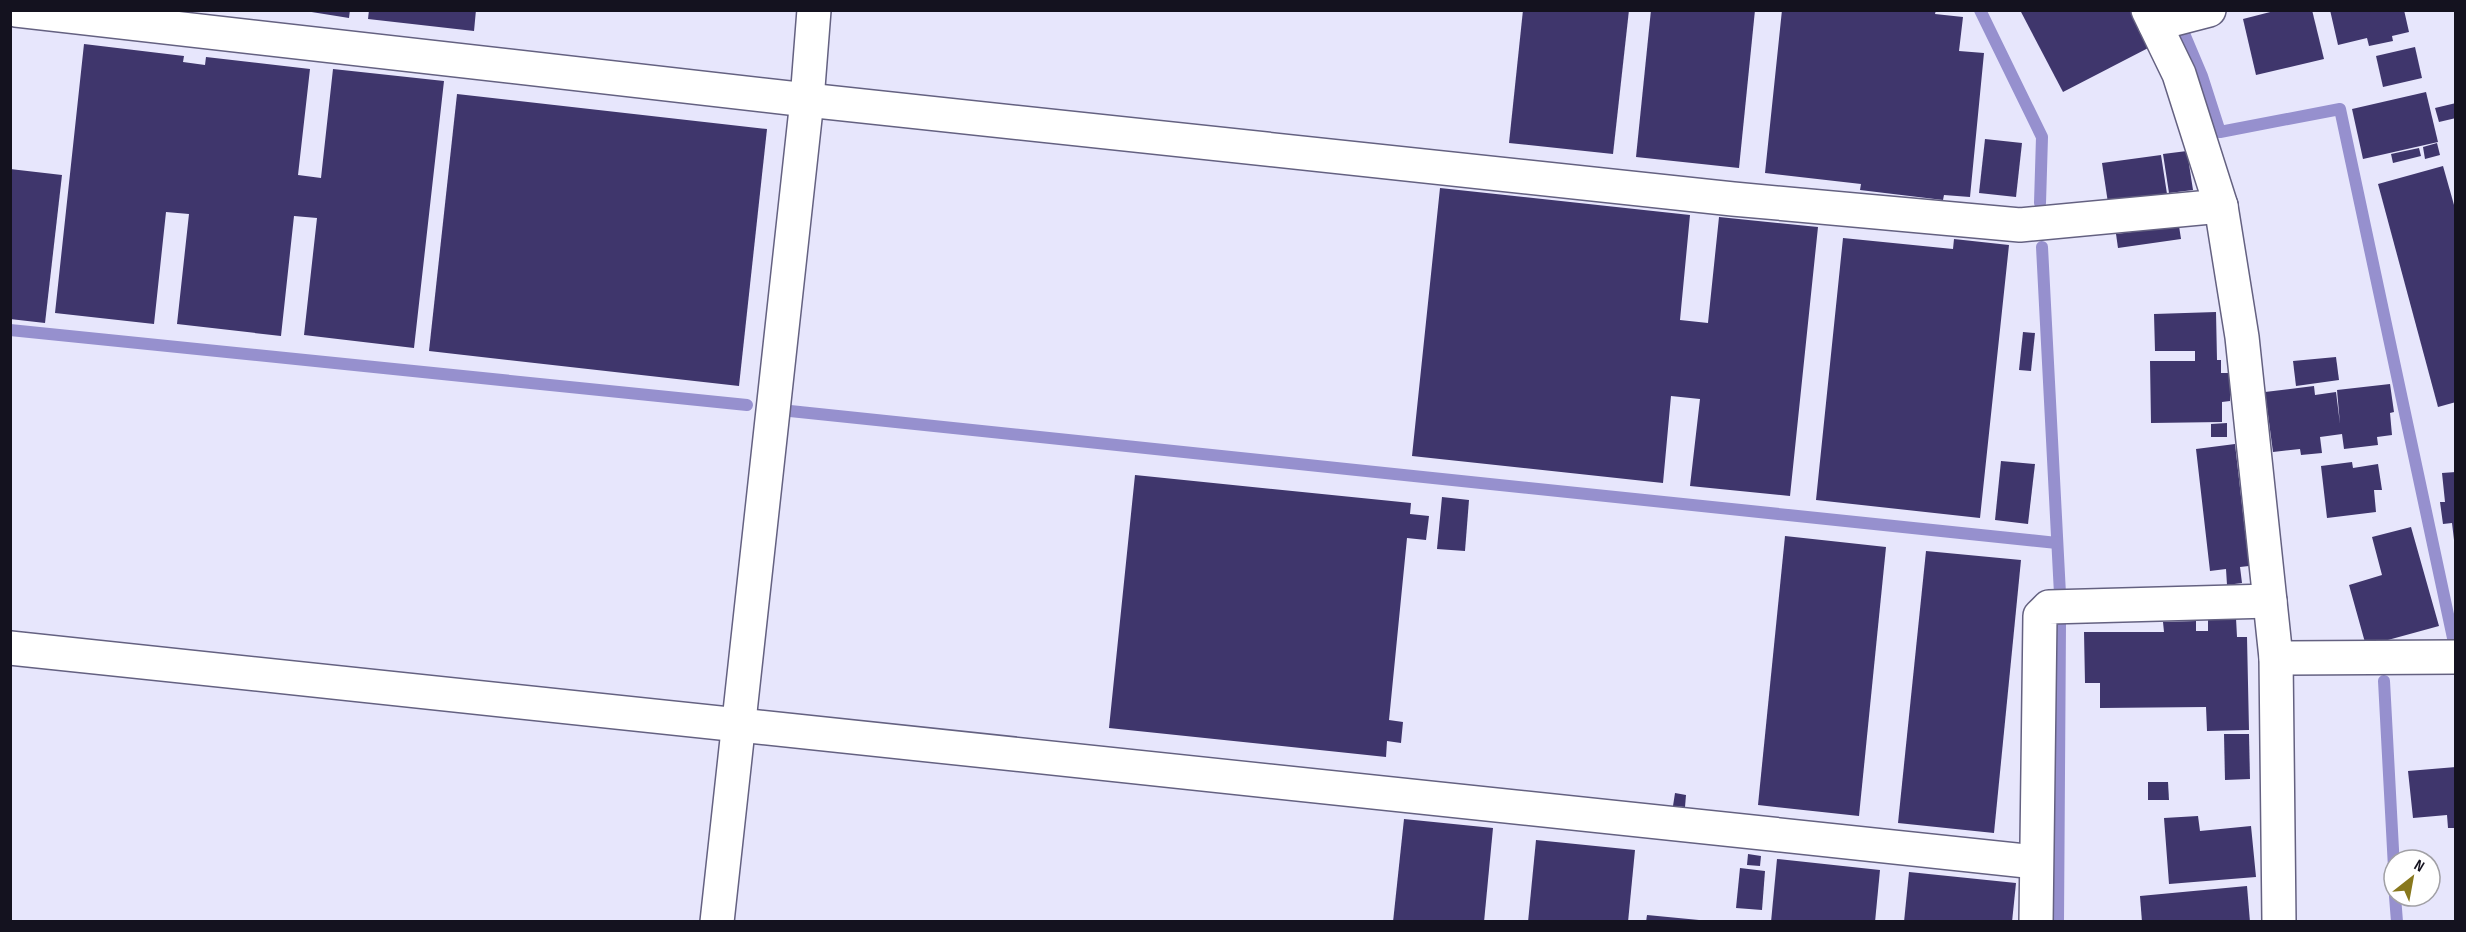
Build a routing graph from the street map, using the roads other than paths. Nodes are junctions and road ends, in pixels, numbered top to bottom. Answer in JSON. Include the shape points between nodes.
{"nodes":[{"id":1,"x":16,"y":10,"type":"edge"},
{"id":2,"x":814,"y":10,"type":"edge"},
{"id":3,"x":2209,"y":10,"type":"edge"},
{"id":4,"x":2151,"y":17,"type":"edge"},
{"id":5,"x":807,"y":100,"type":"junction"},
{"id":6,"x":2221,"y":206,"type":"junction"},
{"id":7,"x":2270,"y":601,"type":"junction"},
{"id":8,"x":10,"y":648,"type":"edge"},
{"id":9,"x":2456,"y":657,"type":"edge"},
{"id":10,"x":2276,"y":658,"type":"junction"},
{"id":11,"x":738,"y":724,"type":"junction"},
{"id":12,"x":2036,"y":862,"type":"junction"},
{"id":13,"x":717,"y":921,"type":"edge"},
{"id":14,"x":2036,"y":921,"type":"edge"},
{"id":15,"x":2279,"y":921,"type":"edge"}],
"edges":[{"from":1,"to":5,"type":"street"},
{"from":2,"to":5,"type":"street"},
{"from":3,"to":4,"type":"street"},
{"from":4,"to":6,"type":"street","via":[[2179,74]]},
{"from":5,"to":6,"type":"street","via":[[2020,225]]},
{"from":5,"to":11,"type":"street"},
{"from":6,"to":7,"type":"street","via":[[2242,337]]},
{"from":7,"to":10,"type":"street"},
{"from":7,"to":12,"type":"street","via":[[2049,607],[2040,616]]},
{"from":8,"to":11,"type":"street"},
{"from":9,"to":10,"type":"street"},
{"from":10,"to":15,"type":"street"},
{"from":11,"to":12,"type":"street"},
{"from":11,"to":13,"type":"street"},
{"from":12,"to":14,"type":"street"}]}
